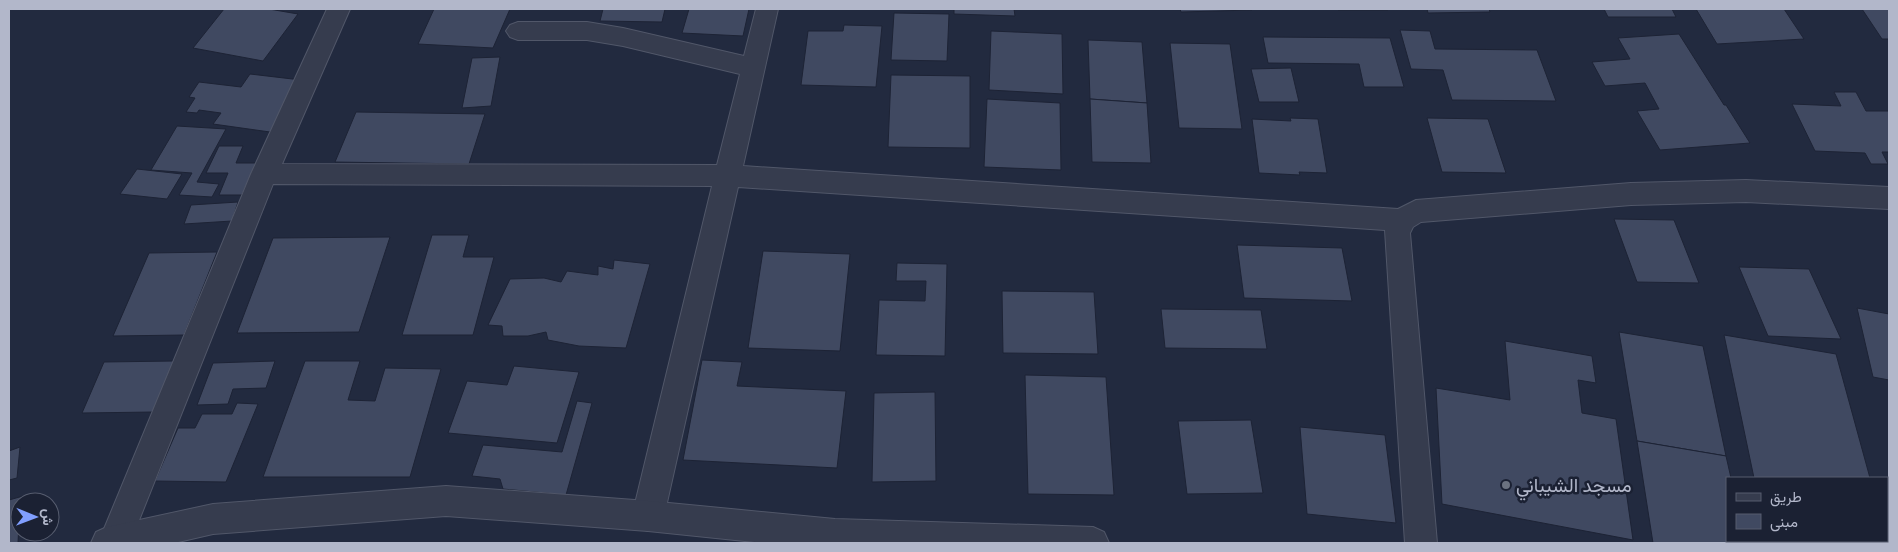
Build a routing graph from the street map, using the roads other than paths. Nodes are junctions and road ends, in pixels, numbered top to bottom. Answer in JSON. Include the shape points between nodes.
{"nodes":[{"id":1,"x":338,"y":9,"type":"edge"},
{"id":2,"x":767,"y":9,"type":"edge"},
{"id":3,"x":518,"y":31,"type":"dead end"},
{"id":4,"x":754,"y":68,"type":"junction"},
{"id":5,"x":264,"y":174,"type":"junction"},
{"id":6,"x":728,"y":176,"type":"junction"},
{"id":7,"x":1889,"y":198,"type":"edge"},
{"id":8,"x":1402,"y":220,"type":"junction"},
{"id":9,"x":648,"y":516,"type":"junction"},
{"id":10,"x":835,"y":539,"type":"edge"},
{"id":11,"x":111,"y":542,"type":"edge"},
{"id":12,"x":1092,"y":543,"type":"edge"},
{"id":13,"x":1421,"y":543,"type":"edge"}],
"edges":[{"from":1,"to":5,"type":"street"},
{"from":2,"to":4,"type":"street"},
{"from":3,"to":4,"type":"street","via":[[587,31],[623,36]]},
{"from":4,"to":6,"type":"street"},
{"from":5,"to":6,"type":"street"},
{"from":5,"to":11,"type":"street"},
{"from":6,"to":8,"type":"street"},
{"from":6,"to":9,"type":"street"},
{"from":7,"to":8,"type":"street","via":[[1746,190],[1631,194],[1416,211]]},
{"from":8,"to":13,"type":"street","via":[[1397,233]]},
{"from":9,"to":10,"type":"street"},
{"from":9,"to":11,"type":"street","via":[[446,501],[213,519]]},
{"from":10,"to":12,"type":"street"}]}
